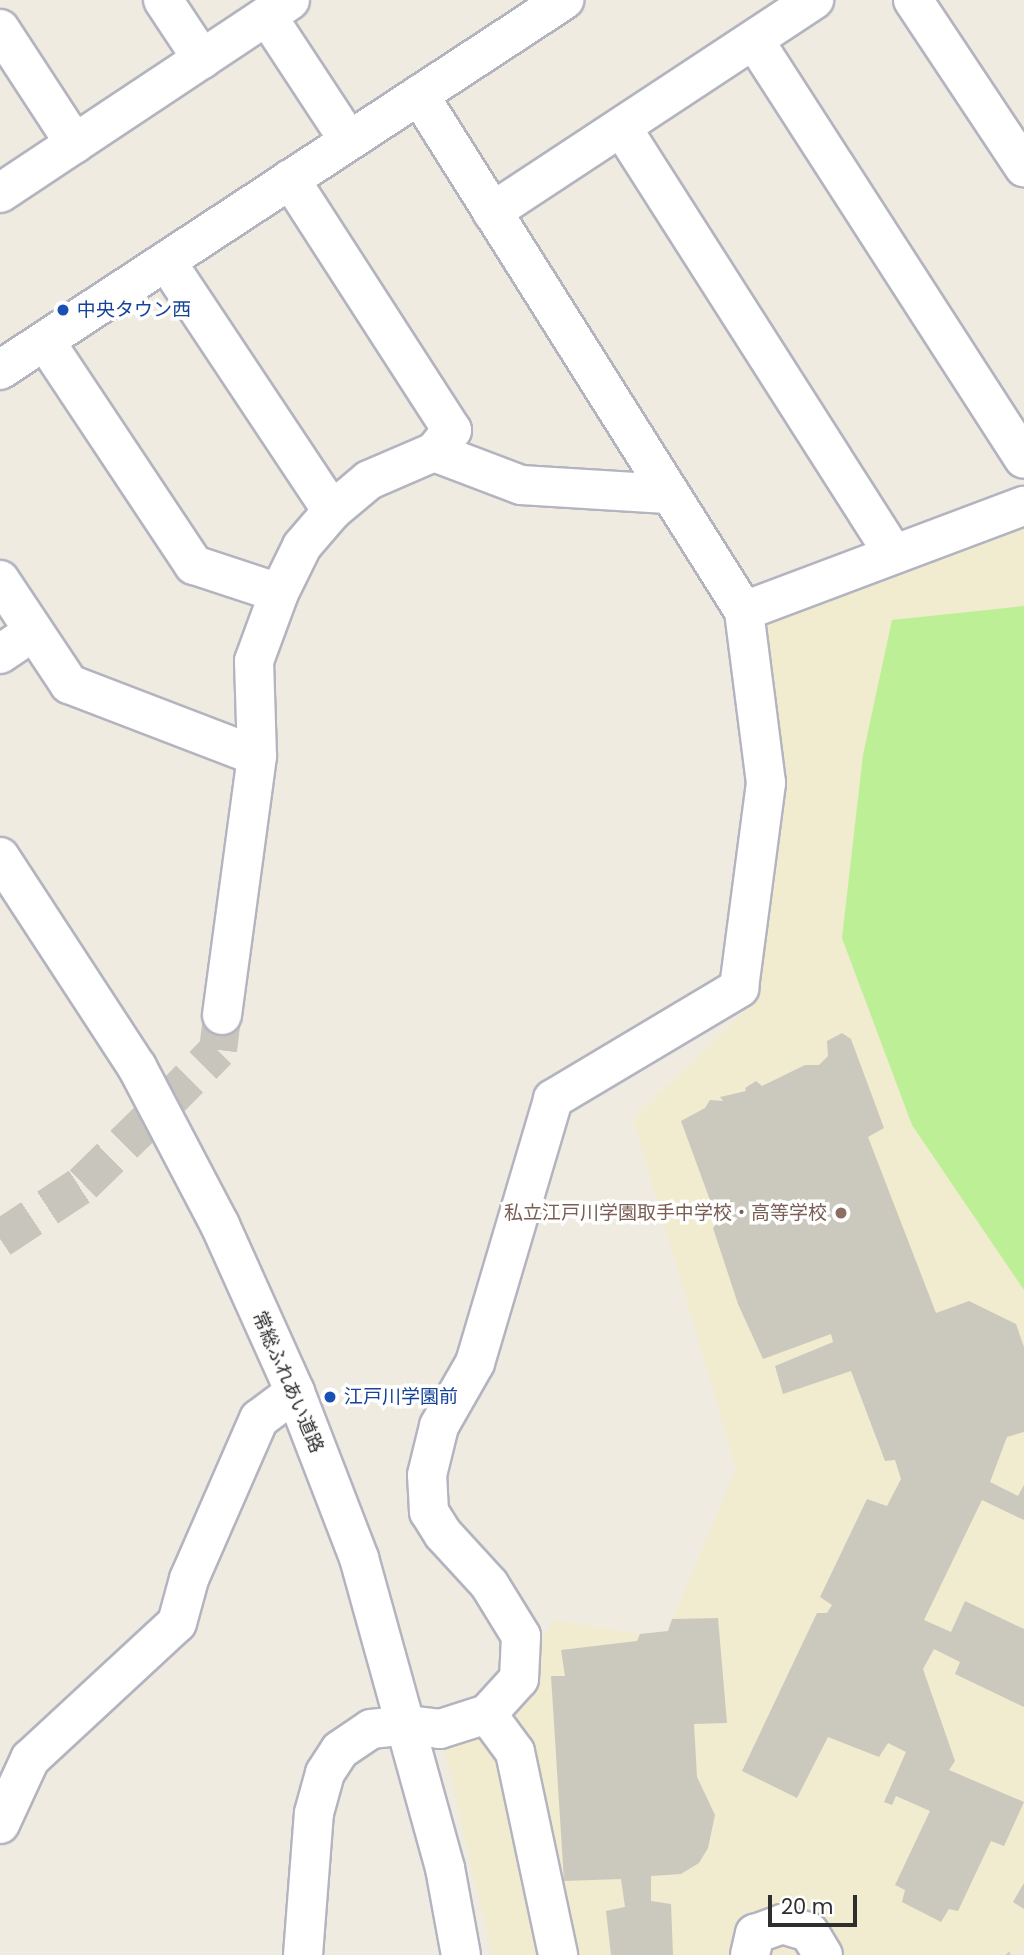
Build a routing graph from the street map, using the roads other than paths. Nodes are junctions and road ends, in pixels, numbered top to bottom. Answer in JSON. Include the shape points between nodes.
{"nodes":[{"id":1,"x":163,"y":0,"type":"edge"},
{"id":2,"x":564,"y":0,"type":"edge"},
{"id":3,"x":814,"y":0,"type":"edge"},
{"id":4,"x":913,"y":0,"type":"edge"},
{"id":5,"x":279,"y":8,"type":"edge"},
{"id":6,"x":0,"y":29,"type":"edge"},
{"id":7,"x":754,"y":40,"type":"junction"},
{"id":8,"x":202,"y":59,"type":"junction"},
{"id":9,"x":419,"y":95,"type":"junction"},
{"id":10,"x":1012,"y":124,"type":"edge"},
{"id":11,"x":622,"y":128,"type":"junction"},
{"id":12,"x":349,"y":141,"type":"junction"},
{"id":13,"x":75,"y":144,"type":"junction"},
{"id":14,"x":1024,"y":167,"type":"edge"},
{"id":15,"x":290,"y":180,"type":"junction"},
{"id":16,"x":0,"y":193,"type":"edge"},
{"id":17,"x":492,"y":212,"type":"junction"},
{"id":18,"x":166,"y":261,"type":"junction"},
{"id":19,"x":45,"y":341,"type":"junction"},
{"id":20,"x":0,"y":370,"type":"edge"},
{"id":21,"x":434,"y":452,"type":"junction"},
{"id":22,"x":1024,"y":459,"type":"edge"},
{"id":23,"x":667,"y":494,"type":"junction"},
{"id":24,"x":1024,"y":506,"type":"edge"},
{"id":25,"x":332,"y":511,"type":"junction"},
{"id":26,"x":892,"y":553,"type":"junction"},
{"id":27,"x":0,"y":580,"type":"edge"},
{"id":28,"x":279,"y":593,"type":"junction"},
{"id":29,"x":744,"y":611,"type":"junction"},
{"id":30,"x":33,"y":632,"type":"junction"},
{"id":31,"x":0,"y":654,"type":"edge"},
{"id":32,"x":257,"y":756,"type":"junction"},
{"id":33,"x":0,"y":857,"type":"edge"},
{"id":34,"x":222,"y":1015,"type":"tunnel mouth"},
{"id":35,"x":295,"y":1392,"type":"junction"},
{"id":36,"x":487,"y":1714,"type":"junction"},
{"id":37,"x":408,"y":1725,"type":"junction"},
{"id":38,"x":0,"y":1824,"type":"edge"},
{"id":39,"x":303,"y":1955,"type":"edge"},
{"id":40,"x":461,"y":1955,"type":"edge"},
{"id":41,"x":558,"y":1955,"type":"edge"},
{"id":42,"x":750,"y":1955,"type":"edge"},
{"id":43,"x":823,"y":1955,"type":"edge"}],
"edges":[{"from":1,"to":8,"type":"street"},
{"from":2,"to":9,"type":"street"},
{"from":3,"to":7,"type":"street"},
{"from":4,"to":10,"type":"street"},
{"from":5,"to":8,"type":"street"},
{"from":5,"to":12,"type":"street"},
{"from":6,"to":13,"type":"street"},
{"from":7,"to":11,"type":"street"},
{"from":7,"to":22,"type":"street"},
{"from":8,"to":13,"type":"street"},
{"from":9,"to":12,"type":"street"},
{"from":9,"to":17,"type":"street"},
{"from":10,"to":14,"type":"street"},
{"from":11,"to":17,"type":"street"},
{"from":11,"to":26,"type":"street"},
{"from":12,"to":15,"type":"street"},
{"from":13,"to":16,"type":"street"},
{"from":15,"to":18,"type":"street"},
{"from":15,"to":21,"type":"street","via":[[452,430]]},
{"from":17,"to":23,"type":"street"},
{"from":18,"to":19,"type":"street"},
{"from":18,"to":25,"type":"street"},
{"from":19,"to":20,"type":"street"},
{"from":19,"to":28,"type":"street","via":[[194,565]]},
{"from":21,"to":23,"type":"street","via":[[522,485]]},
{"from":21,"to":25,"type":"street","via":[[369,480]]},
{"from":23,"to":29,"type":"street"},
{"from":24,"to":26,"type":"street"},
{"from":25,"to":28,"type":"street","via":[[302,545]]},
{"from":26,"to":29,"type":"street"},
{"from":27,"to":30,"type":"street"},
{"from":28,"to":32,"type":"street","via":[[254,661]]},
{"from":29,"to":36,"type":"street","via":[[766,783],[739,988],[553,1099],[475,1363],[439,1426],[427,1475],[429,1513],[443,1535],[489,1584],[521,1636],[519,1679]]},
{"from":30,"to":31,"type":"street"},
{"from":30,"to":32,"type":"street","via":[[69,684]]},
{"from":32,"to":34,"type":"street"},
{"from":33,"to":35,"type":"street","name":"常総ふれあい道路","via":[[137,1067],[220,1225]]},
{"from":35,"to":37,"type":"street","name":"常総ふれあい道路","via":[[359,1558]]},
{"from":35,"to":38,"type":"street","via":[[259,1419],[188,1579],[177,1623],[30,1759]]},
{"from":36,"to":37,"type":"street","via":[[440,1729]]},
{"from":36,"to":41,"type":"street","via":[[516,1752]]},
{"from":37,"to":39,"type":"street","via":[[371,1729],[340,1750],[326,1773],[314,1814]]},
{"from":37,"to":40,"type":"street","name":"常総ふれあい道路","via":[[445,1868]]},
{"from":42,"to":43,"type":"street","via":[[755,1934],[782,1924],[808,1932]]}]}
